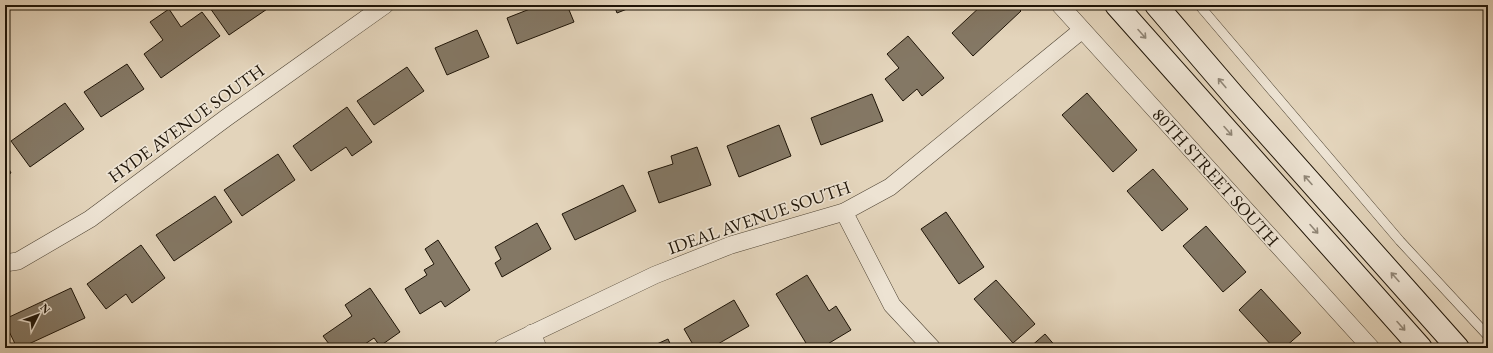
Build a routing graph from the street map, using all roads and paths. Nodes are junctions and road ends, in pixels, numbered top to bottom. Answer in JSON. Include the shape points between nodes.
{"nodes":[{"id":1,"x":385,"y":5,"type":"edge"},
{"id":2,"x":1060,"y":5,"type":"edge"},
{"id":3,"x":1116,"y":5,"type":"edge"},
{"id":4,"x":1156,"y":5,"type":"edge"},
{"id":5,"x":1199,"y":5,"type":"edge"},
{"id":6,"x":1082,"y":30,"type":"junction"},
{"id":7,"x":844,"y":212,"type":"junction"},
{"id":8,"x":5,"y":262,"type":"edge"},
{"id":9,"x":1488,"y":336,"type":"edge"},
{"id":10,"x":535,"y":341,"type":"edge"},
{"id":11,"x":502,"y":348,"type":"edge"},
{"id":12,"x":932,"y":348,"type":"edge"},
{"id":13,"x":1371,"y":348,"type":"edge"},
{"id":14,"x":1420,"y":348,"type":"edge"},
{"id":15,"x":1458,"y":348,"type":"edge"}],
"edges":[{"from":1,"to":8,"type":"street","name":"HYDE AVENUE SOUTH","via":[[90,219],[18,261]]},
{"from":2,"to":6,"type":"street","name":"80TH STREET SOUTH"},
{"from":3,"to":14,"type":"main road","one_way":true},
{"from":15,"to":4,"type":"main road","one_way":true},
{"from":5,"to":9,"type":"lane","via":[[1400,241]]},
{"from":6,"to":7,"type":"street","name":"IDEAL AVENUE SOUTH","via":[[890,187]]},
{"from":6,"to":13,"type":"street","name":"80TH STREET SOUTH"},
{"from":7,"to":10,"type":"street","name":"IDEAL AVENUE SOUTH","via":[[731,245],[655,275]]},
{"from":7,"to":12,"type":"street","via":[[892,305]]},
{"from":10,"to":11,"type":"street","name":"IDEAL AVENUE SOUTH"}]}
